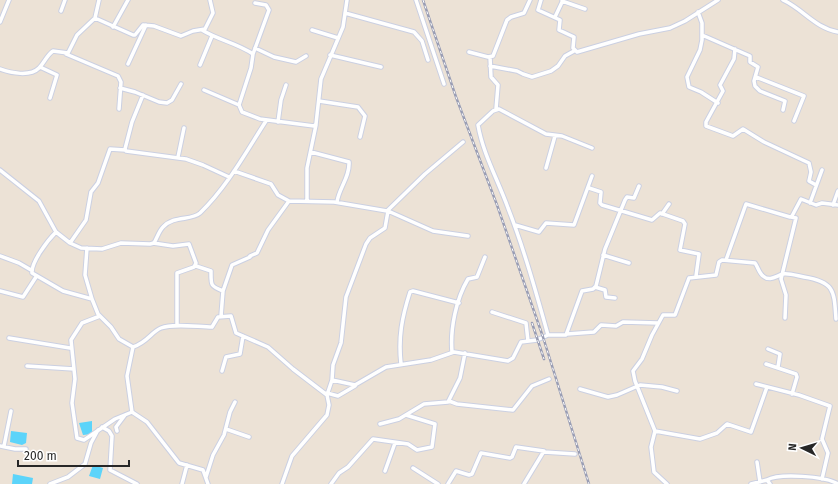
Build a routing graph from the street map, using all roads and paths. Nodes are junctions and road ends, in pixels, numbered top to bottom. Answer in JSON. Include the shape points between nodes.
{"nodes":[{"id":1,"x":9,"y":0,"type":"edge"},
{"id":2,"x":65,"y":0,"type":"edge"},
{"id":3,"x":99,"y":0,"type":"edge"},
{"id":4,"x":128,"y":0,"type":"edge"},
{"id":5,"x":210,"y":0,"type":"edge"},
{"id":6,"x":347,"y":0,"type":"edge"},
{"id":7,"x":416,"y":0,"type":"edge"},
{"id":8,"x":530,"y":0,"type":"edge"},
{"id":9,"x":540,"y":0,"type":"edge"},
{"id":10,"x":718,"y":0,"type":"edge"},
{"id":11,"x":783,"y":0,"type":"edge"},
{"id":12,"x":562,"y":1,"type":"edge"},
{"id":13,"x":255,"y":3,"type":"dead end"},
{"id":14,"x":586,"y":9,"type":"dead end"},
{"id":15,"x":61,"y":11,"type":"dead end"},
{"id":16,"x":698,"y":12,"type":"junction"},
{"id":17,"x":345,"y":13,"type":"junction"},
{"id":18,"x":555,"y":17,"type":"junction"},
{"id":19,"x":95,"y":18,"type":"junction"},
{"id":20,"x":0,"y":22,"type":"edge"},
{"id":21,"x":146,"y":25,"type":"junction"},
{"id":22,"x":113,"y":27,"type":"junction"},
{"id":23,"x":202,"y":30,"type":"junction"},
{"id":24,"x":312,"y":30,"type":"dead end"},
{"id":25,"x":838,"y":32,"type":"edge"},
{"id":26,"x":702,"y":35,"type":"junction"},
{"id":27,"x":212,"y":36,"type":"junction"},
{"id":28,"x":338,"y":38,"type":"junction"},
{"id":29,"x":255,"y":48,"type":"junction"},
{"id":30,"x":735,"y":48,"type":"junction"},
{"id":31,"x":574,"y":51,"type":"junction"},
{"id":32,"x":470,"y":52,"type":"dead end"},
{"id":33,"x":66,"y":54,"type":"junction"},
{"id":34,"x":253,"y":54,"type":"junction"},
{"id":35,"x":330,"y":55,"type":"junction"},
{"id":36,"x":306,"y":56,"type":"dead end"},
{"id":37,"x":490,"y":57,"type":"junction"},
{"id":38,"x":428,"y":60,"type":"dead end"},
{"id":39,"x":128,"y":64,"type":"dead end"},
{"id":40,"x":200,"y":66,"type":"dead end"},
{"id":41,"x":490,"y":66,"type":"junction"},
{"id":42,"x":40,"y":67,"type":"junction"},
{"id":43,"x":381,"y":67,"type":"dead end"},
{"id":44,"x":0,"y":69,"type":"edge"},
{"id":45,"x":756,"y":76,"type":"junction"},
{"id":46,"x":182,"y":84,"type":"dead end"},
{"id":47,"x":444,"y":84,"type":"dead end"},
{"id":48,"x":286,"y":85,"type":"dead end"},
{"id":49,"x":120,"y":88,"type":"junction"},
{"id":50,"x":204,"y":90,"type":"dead end"},
{"id":51,"x":143,"y":95,"type":"junction"},
{"id":52,"x":50,"y":98,"type":"dead end"},
{"id":53,"x":318,"y":101,"type":"junction"},
{"id":54,"x":718,"y":103,"type":"junction"},
{"id":55,"x":239,"y":106,"type":"junction"},
{"id":56,"x":119,"y":109,"type":"dead end"},
{"id":57,"x":496,"y":109,"type":"junction"},
{"id":58,"x":783,"y":110,"type":"dead end"},
{"id":59,"x":266,"y":121,"type":"junction"},
{"id":60,"x":794,"y":121,"type":"dead end"},
{"id":61,"x":278,"y":122,"type":"junction"},
{"id":62,"x":316,"y":125,"type":"junction"},
{"id":63,"x":184,"y":128,"type":"dead end"},
{"id":64,"x":555,"y":136,"type":"junction"},
{"id":65,"x":360,"y":137,"type":"dead end"},
{"id":66,"x":463,"y":142,"type":"dead end"},
{"id":67,"x":592,"y":148,"type":"dead end"},
{"id":68,"x":125,"y":150,"type":"junction"},
{"id":69,"x":311,"y":152,"type":"junction"},
{"id":70,"x":178,"y":157,"type":"junction"},
{"id":71,"x":546,"y":168,"type":"dead end"},
{"id":72,"x":0,"y":170,"type":"edge"},
{"id":73,"x":822,"y":170,"type":"dead end"},
{"id":74,"x":234,"y":171,"type":"junction"},
{"id":75,"x":592,"y":176,"type":"dead end"},
{"id":76,"x":229,"y":177,"type":"junction"},
{"id":77,"x":816,"y":185,"type":"junction"},
{"id":78,"x":639,"y":186,"type":"dead end"},
{"id":79,"x":589,"y":188,"type":"junction"},
{"id":80,"x":838,"y":192,"type":"edge"},
{"id":81,"x":307,"y":200,"type":"junction"},
{"id":82,"x":289,"y":201,"type":"junction"},
{"id":83,"x":337,"y":202,"type":"junction"},
{"id":84,"x":810,"y":203,"type":"junction"},
{"id":85,"x":669,"y":204,"type":"dead end"},
{"id":86,"x":833,"y":205,"type":"junction"},
{"id":87,"x":838,"y":206,"type":"edge"},
{"id":88,"x":388,"y":211,"type":"junction"},
{"id":89,"x":621,"y":212,"type":"junction"},
{"id":90,"x":662,"y":214,"type":"junction"},
{"id":91,"x":791,"y":217,"type":"junction"},
{"id":92,"x":515,"y":225,"type":"junction"},
{"id":93,"x":56,"y":232,"type":"junction"},
{"id":94,"x":468,"y":236,"type":"dead end"},
{"id":95,"x":70,"y":243,"type":"junction"},
{"id":96,"x":153,"y":243,"type":"junction"},
{"id":97,"x":87,"y":248,"type":"junction"},
{"id":98,"x":604,"y":255,"type":"junction"},
{"id":99,"x":0,"y":256,"type":"edge"},
{"id":100,"x":485,"y":257,"type":"dead end"},
{"id":101,"x":726,"y":260,"type":"junction"},
{"id":102,"x":629,"y":263,"type":"dead end"},
{"id":103,"x":196,"y":265,"type":"junction"},
{"id":104,"x":31,"y":270,"type":"junction"},
{"id":105,"x":783,"y":274,"type":"junction"},
{"id":106,"x":696,"y":276,"type":"junction"},
{"id":107,"x":36,"y":277,"type":"junction"},
{"id":108,"x":595,"y":287,"type":"junction"},
{"id":109,"x":0,"y":291,"type":"edge"},
{"id":110,"x":224,"y":291,"type":"junction"},
{"id":111,"x":834,"y":294,"type":"junction"},
{"id":112,"x":838,"y":296,"type":"edge"},
{"id":113,"x":615,"y":298,"type":"dead end"},
{"id":114,"x":92,"y":299,"type":"junction"},
{"id":115,"x":459,"y":303,"type":"junction"},
{"id":116,"x":492,"y":312,"type":"dead end"},
{"id":117,"x":98,"y":314,"type":"junction"},
{"id":118,"x":221,"y":316,"type":"junction"},
{"id":119,"x":785,"y":318,"type":"dead end"},
{"id":120,"x":836,"y":319,"type":"dead end"},
{"id":121,"x":658,"y":323,"type":"junction"},
{"id":122,"x":177,"y":326,"type":"junction"},
{"id":123,"x":567,"y":334,"type":"junction"},
{"id":124,"x":548,"y":335,"type":"junction"},
{"id":125,"x":243,"y":336,"type":"junction"},
{"id":126,"x":10,"y":338,"type":"dead end"},
{"id":127,"x":528,"y":341,"type":"junction"},
{"id":128,"x":133,"y":347,"type":"junction"},
{"id":129,"x":70,"y":348,"type":"junction"},
{"id":130,"x":768,"y":349,"type":"dead end"},
{"id":131,"x":452,"y":350,"type":"junction"},
{"id":132,"x":465,"y":353,"type":"junction"},
{"id":133,"x":400,"y":361,"type":"junction"},
{"id":134,"x":766,"y":364,"type":"dead end"},
{"id":135,"x":27,"y":366,"type":"dead end"},
{"id":136,"x":778,"y":367,"type":"junction"},
{"id":137,"x":74,"y":369,"type":"junction"},
{"id":138,"x":222,"y":371,"type":"dead end"},
{"id":139,"x":549,"y":379,"type":"dead end"},
{"id":140,"x":332,"y":380,"type":"junction"},
{"id":141,"x":756,"y":384,"type":"dead end"},
{"id":142,"x":356,"y":385,"type":"junction"},
{"id":143,"x":637,"y":386,"type":"junction"},
{"id":144,"x":767,"y":387,"type":"junction"},
{"id":145,"x":580,"y":388,"type":"dead end"},
{"id":146,"x":677,"y":391,"type":"dead end"},
{"id":147,"x":327,"y":394,"type":"junction"},
{"id":148,"x":792,"y":394,"type":"junction"},
{"id":149,"x":449,"y":401,"type":"junction"},
{"id":150,"x":235,"y":402,"type":"dead end"},
{"id":151,"x":11,"y":411,"type":"dead end"},
{"id":152,"x":132,"y":412,"type":"junction"},
{"id":153,"x":125,"y":414,"type":"junction"},
{"id":154,"x":406,"y":415,"type":"junction"},
{"id":155,"x":380,"y":424,"type":"dead end"},
{"id":156,"x":100,"y":428,"type":"junction"},
{"id":157,"x":226,"y":429,"type":"junction"},
{"id":158,"x":117,"y":431,"type":"dead end"},
{"id":159,"x":655,"y":431,"type":"junction"},
{"id":160,"x":249,"y":437,"type":"dead end"},
{"id":161,"x":395,"y":443,"type":"junction"},
{"id":162,"x":2,"y":446,"type":"edge"},
{"id":163,"x":26,"y":449,"type":"dead end"},
{"id":164,"x":544,"y":452,"type":"junction"},
{"id":165,"x":575,"y":454,"type":"dead end"},
{"id":166,"x":757,"y":462,"type":"dead end"},
{"id":167,"x":187,"y":465,"type":"junction"},
{"id":168,"x":413,"y":468,"type":"dead end"},
{"id":169,"x":385,"y":471,"type":"dead end"},
{"id":170,"x":206,"y":477,"type":"junction"},
{"id":171,"x":822,"y":479,"type":"junction"},
{"id":172,"x":767,"y":480,"type":"junction"},
{"id":173,"x":760,"y":482,"type":"junction"},
{"id":174,"x":50,"y":484,"type":"edge"},
{"id":175,"x":137,"y":484,"type":"edge"},
{"id":176,"x":182,"y":484,"type":"edge"},
{"id":177,"x":208,"y":484,"type":"edge"},
{"id":178,"x":282,"y":484,"type":"edge"},
{"id":179,"x":331,"y":484,"type":"edge"},
{"id":180,"x":438,"y":484,"type":"edge"},
{"id":181,"x":448,"y":484,"type":"edge"},
{"id":182,"x":524,"y":484,"type":"edge"},
{"id":183,"x":667,"y":484,"type":"edge"},
{"id":184,"x":751,"y":484,"type":"edge"},
{"id":185,"x":770,"y":484,"type":"edge"},
{"id":186,"x":838,"y":484,"type":"edge"}],
"edges":[{"from":1,"to":20,"type":"street"},
{"from":2,"to":15,"type":"street"},
{"from":3,"to":19,"type":"street"},
{"from":4,"to":22,"type":"street"},
{"from":5,"to":23,"type":"street","via":[[213,13],[208,26]]},
{"from":6,"to":17,"type":"street"},
{"from":7,"to":47,"type":"street"},
{"from":8,"to":37,"type":"street","via":[[524,13],[507,20],[494,54]]},
{"from":9,"to":18,"type":"street","via":[[538,10]]},
{"from":10,"to":16,"type":"street"},
{"from":11,"to":25,"type":"street","via":[[822,28]]},
{"from":12,"to":14,"type":"street"},
{"from":12,"to":18,"type":"street"},
{"from":13,"to":29,"type":"street","via":[[266,5],[269,10]]},
{"from":16,"to":26,"type":"street"},
{"from":16,"to":31,"type":"street","via":[[670,28],[639,34],[579,52]]},
{"from":17,"to":28,"type":"street"},
{"from":17,"to":38,"type":"street","via":[[414,32],[422,41]]},
{"from":18,"to":31,"type":"street","via":[[560,20],[559,30],[574,37]]},
{"from":19,"to":22,"type":"street"},
{"from":19,"to":33,"type":"street","via":[[77,35]]},
{"from":21,"to":22,"type":"street","via":[[142,25],[135,35]]},
{"from":21,"to":23,"type":"street","via":[[181,36]]},
{"from":21,"to":39,"type":"street"},
{"from":23,"to":27,"type":"street"},
{"from":24,"to":28,"type":"street"},
{"from":26,"to":30,"type":"street"},
{"from":26,"to":54,"type":"street","via":[[700,50],[687,77],[689,86]]},
{"from":27,"to":34,"type":"street"},
{"from":27,"to":40,"type":"street"},
{"from":28,"to":35,"type":"street"},
{"from":29,"to":34,"type":"street"},
{"from":29,"to":36,"type":"street","via":[[274,57],[296,62]]},
{"from":30,"to":45,"type":"street","via":[[750,56],[750,62],[758,66]]},
{"from":30,"to":54,"type":"street","via":[[734,59],[720,85],[723,90]]},
{"from":31,"to":41,"type":"street","via":[[564,56],[558,66],[551,71],[532,77],[517,71]]},
{"from":32,"to":37,"type":"street"},
{"from":33,"to":42,"type":"street","via":[[53,51]]},
{"from":33,"to":49,"type":"street","via":[[118,76]]},
{"from":34,"to":55,"type":"street"},
{"from":35,"to":43,"type":"street"},
{"from":35,"to":53,"type":"street","via":[[320,79]]},
{"from":37,"to":41,"type":"street"},
{"from":41,"to":57,"type":"street","via":[[491,77],[498,86]]},
{"from":42,"to":44,"type":"street","via":[[30,73]]},
{"from":42,"to":52,"type":"street","via":[[57,75]]},
{"from":45,"to":58,"type":"street","via":[[756,88],[785,101]]},
{"from":45,"to":60,"type":"street","via":[[804,96]]},
{"from":46,"to":51,"type":"street","via":[[170,102],[159,102]]},
{"from":48,"to":61,"type":"street"},
{"from":49,"to":51,"type":"street"},
{"from":49,"to":56,"type":"street"},
{"from":50,"to":55,"type":"street"},
{"from":51,"to":68,"type":"street","via":[[131,125]]},
{"from":53,"to":62,"type":"street"},
{"from":53,"to":65,"type":"street","via":[[358,108],[365,116]]},
{"from":54,"to":77,"type":"street","via":[[706,126],[733,136],[742,129],[809,163],[809,181]]},
{"from":55,"to":59,"type":"street","via":[[242,112]]},
{"from":57,"to":64,"type":"street"},
{"from":57,"to":92,"type":"street","via":[[480,121],[478,126],[496,180]]},
{"from":59,"to":61,"type":"street"},
{"from":59,"to":74,"type":"street"},
{"from":61,"to":62,"type":"street"},
{"from":62,"to":69,"type":"street"},
{"from":63,"to":70,"type":"street"},
{"from":64,"to":67,"type":"street","via":[[562,136]]},
{"from":64,"to":71,"type":"street"},
{"from":66,"to":88,"type":"street","via":[[412,186]]},
{"from":68,"to":70,"type":"street"},
{"from":68,"to":95,"type":"street","via":[[110,149],[98,183],[91,192],[86,220]]},
{"from":69,"to":81,"type":"street","via":[[307,168]]},
{"from":69,"to":83,"type":"street","via":[[350,162]]},
{"from":70,"to":76,"type":"street","via":[[204,165]]},
{"from":72,"to":93,"type":"street","via":[[43,205]]},
{"from":73,"to":77,"type":"street"},
{"from":74,"to":76,"type":"street"},
{"from":74,"to":82,"type":"street","via":[[271,184],[278,195]]},
{"from":75,"to":79,"type":"street"},
{"from":76,"to":96,"type":"street","via":[[199,214],[177,218],[166,224]]},
{"from":77,"to":84,"type":"street"},
{"from":78,"to":89,"type":"street","via":[[634,198],[627,197]]},
{"from":79,"to":89,"type":"street","via":[[601,192],[602,205]]},
{"from":79,"to":92,"type":"street","via":[[574,225],[546,223],[540,232]]},
{"from":80,"to":86,"type":"street"},
{"from":81,"to":82,"type":"street"},
{"from":81,"to":83,"type":"street"},
{"from":82,"to":110,"type":"street","via":[[268,230],[257,253],[232,266]]},
{"from":83,"to":88,"type":"street"},
{"from":84,"to":86,"type":"street"},
{"from":84,"to":91,"type":"street","via":[[800,200]]},
{"from":85,"to":90,"type":"street"},
{"from":86,"to":87,"type":"street"},
{"from":88,"to":94,"type":"street","via":[[433,231]]},
{"from":88,"to":140,"type":"street","via":[[385,228],[370,238],[362,252],[346,297],[341,343],[333,365]]},
{"from":89,"to":90,"type":"street","via":[[654,220],[658,214]]},
{"from":89,"to":98,"type":"street"},
{"from":90,"to":106,"type":"street","via":[[684,222],[680,250],[699,254]]},
{"from":91,"to":101,"type":"street","via":[[745,204]]},
{"from":91,"to":105,"type":"street","via":[[796,218]]},
{"from":92,"to":124,"type":"street"},
{"from":93,"to":95,"type":"street"},
{"from":93,"to":104,"type":"street","via":[[47,242]]},
{"from":95,"to":97,"type":"street"},
{"from":96,"to":97,"type":"street","via":[[121,243],[107,248]]},
{"from":96,"to":103,"type":"street","via":[[166,246],[190,244]]},
{"from":97,"to":114,"type":"street","via":[[85,274]]},
{"from":98,"to":102,"type":"street"},
{"from":98,"to":108,"type":"street"},
{"from":99,"to":104,"type":"street","via":[[19,262]]},
{"from":100,"to":115,"type":"street","via":[[477,277],[467,281]]},
{"from":101,"to":105,"type":"street","via":[[755,263],[762,275],[767,278]]},
{"from":101,"to":106,"type":"street","via":[[719,262],[716,275]]},
{"from":103,"to":110,"type":"street","via":[[211,271],[213,288]]},
{"from":103,"to":122,"type":"street","via":[[177,273]]},
{"from":104,"to":107,"type":"street"},
{"from":105,"to":111,"type":"street","via":[[821,280],[831,287]]},
{"from":105,"to":119,"type":"street","via":[[781,282],[786,295]]},
{"from":106,"to":121,"type":"street","via":[[690,276],[687,280],[675,315],[663,315]]},
{"from":107,"to":109,"type":"street","via":[[23,298]]},
{"from":107,"to":114,"type":"street","via":[[63,291]]},
{"from":108,"to":113,"type":"street","via":[[605,290],[606,297]]},
{"from":108,"to":123,"type":"street","via":[[582,291]]},
{"from":110,"to":118,"type":"street"},
{"from":111,"to":112,"type":"street"},
{"from":111,"to":120,"type":"street"},
{"from":114,"to":117,"type":"street"},
{"from":115,"to":131,"type":"street"},
{"from":115,"to":133,"type":"street","via":[[410,292],[400,327]]},
{"from":116,"to":127,"type":"street","via":[[526,323]]},
{"from":117,"to":128,"type":"street","via":[[119,339]]},
{"from":117,"to":129,"type":"street","via":[[82,323],[73,334]]},
{"from":118,"to":122,"type":"street","via":[[212,327]]},
{"from":118,"to":125,"type":"street","via":[[231,316],[234,331]]},
{"from":121,"to":123,"type":"street","via":[[623,322],[616,326],[601,324],[594,332]]},
{"from":121,"to":143,"type":"street","via":[[642,359],[633,371]]},
{"from":122,"to":128,"type":"street","via":[[161,328],[148,340]]},
{"from":123,"to":124,"type":"street"},
{"from":124,"to":127,"type":"street"},
{"from":125,"to":138,"type":"street","via":[[240,354],[226,356]]},
{"from":125,"to":147,"type":"street","via":[[268,347],[298,374]]},
{"from":126,"to":129,"type":"street"},
{"from":127,"to":132,"type":"street","via":[[522,342],[513,358],[508,361]]},
{"from":128,"to":152,"type":"street","via":[[127,376]]},
{"from":129,"to":137,"type":"street"},
{"from":130,"to":136,"type":"street","via":[[780,354]]},
{"from":131,"to":132,"type":"street"},
{"from":131,"to":133,"type":"street","via":[[431,360]]},
{"from":132,"to":149,"type":"street","via":[[460,378]]},
{"from":133,"to":142,"type":"street"},
{"from":134,"to":136,"type":"street"},
{"from":135,"to":137,"type":"street"},
{"from":136,"to":148,"type":"street","via":[[797,376]]},
{"from":137,"to":156,"type":"street","via":[[72,398],[77,438],[84,440]]},
{"from":139,"to":149,"type":"street","via":[[532,386],[513,410]]},
{"from":140,"to":142,"type":"street"},
{"from":140,"to":147,"type":"street"},
{"from":141,"to":144,"type":"street"},
{"from":142,"to":147,"type":"street","via":[[338,396]]},
{"from":143,"to":145,"type":"street","via":[[608,397]]},
{"from":143,"to":146,"type":"street","via":[[654,385]]},
{"from":143,"to":159,"type":"street"},
{"from":144,"to":148,"type":"street"},
{"from":144,"to":159,"type":"street","via":[[751,432],[727,424],[715,435],[696,440]]},
{"from":147,"to":178,"type":"street","via":[[327,415],[292,456]]},
{"from":148,"to":171,"type":"street","via":[[830,406],[822,439],[828,453]]},
{"from":149,"to":154,"type":"street","via":[[445,404],[424,404]]},
{"from":150,"to":157,"type":"street"},
{"from":151,"to":162,"type":"street"},
{"from":152,"to":153,"type":"street"},
{"from":152,"to":167,"type":"street","via":[[147,422],[179,463]]},
{"from":153,"to":156,"type":"street"},
{"from":153,"to":158,"type":"street","via":[[116,427]]},
{"from":154,"to":155,"type":"street"},
{"from":154,"to":161,"type":"street","via":[[435,424],[433,446],[417,450],[408,444]]},
{"from":156,"to":174,"type":"street","via":[[91,443],[85,464],[68,477]]},
{"from":156,"to":175,"type":"street","via":[[109,431],[112,436],[110,470]]},
{"from":157,"to":160,"type":"street"},
{"from":157,"to":170,"type":"street"},
{"from":159,"to":183,"type":"street","via":[[651,447],[654,472]]},
{"from":161,"to":169,"type":"street"},
{"from":161,"to":179,"type":"street","via":[[373,439],[339,472]]},
{"from":162,"to":163,"type":"street"},
{"from":164,"to":165,"type":"street"},
{"from":164,"to":181,"type":"street","via":[[516,447],[511,458],[481,453],[472,474],[469,476],[456,471]]},
{"from":164,"to":182,"type":"street"},
{"from":166,"to":173,"type":"street"},
{"from":167,"to":170,"type":"street","via":[[203,470]]},
{"from":167,"to":176,"type":"street"},
{"from":168,"to":180,"type":"street"},
{"from":170,"to":177,"type":"street"},
{"from":171,"to":172,"type":"street","via":[[776,476]]},
{"from":171,"to":186,"type":"street"},
{"from":172,"to":173,"type":"street"},
{"from":172,"to":185,"type":"street"},
{"from":173,"to":184,"type":"street"}]}
